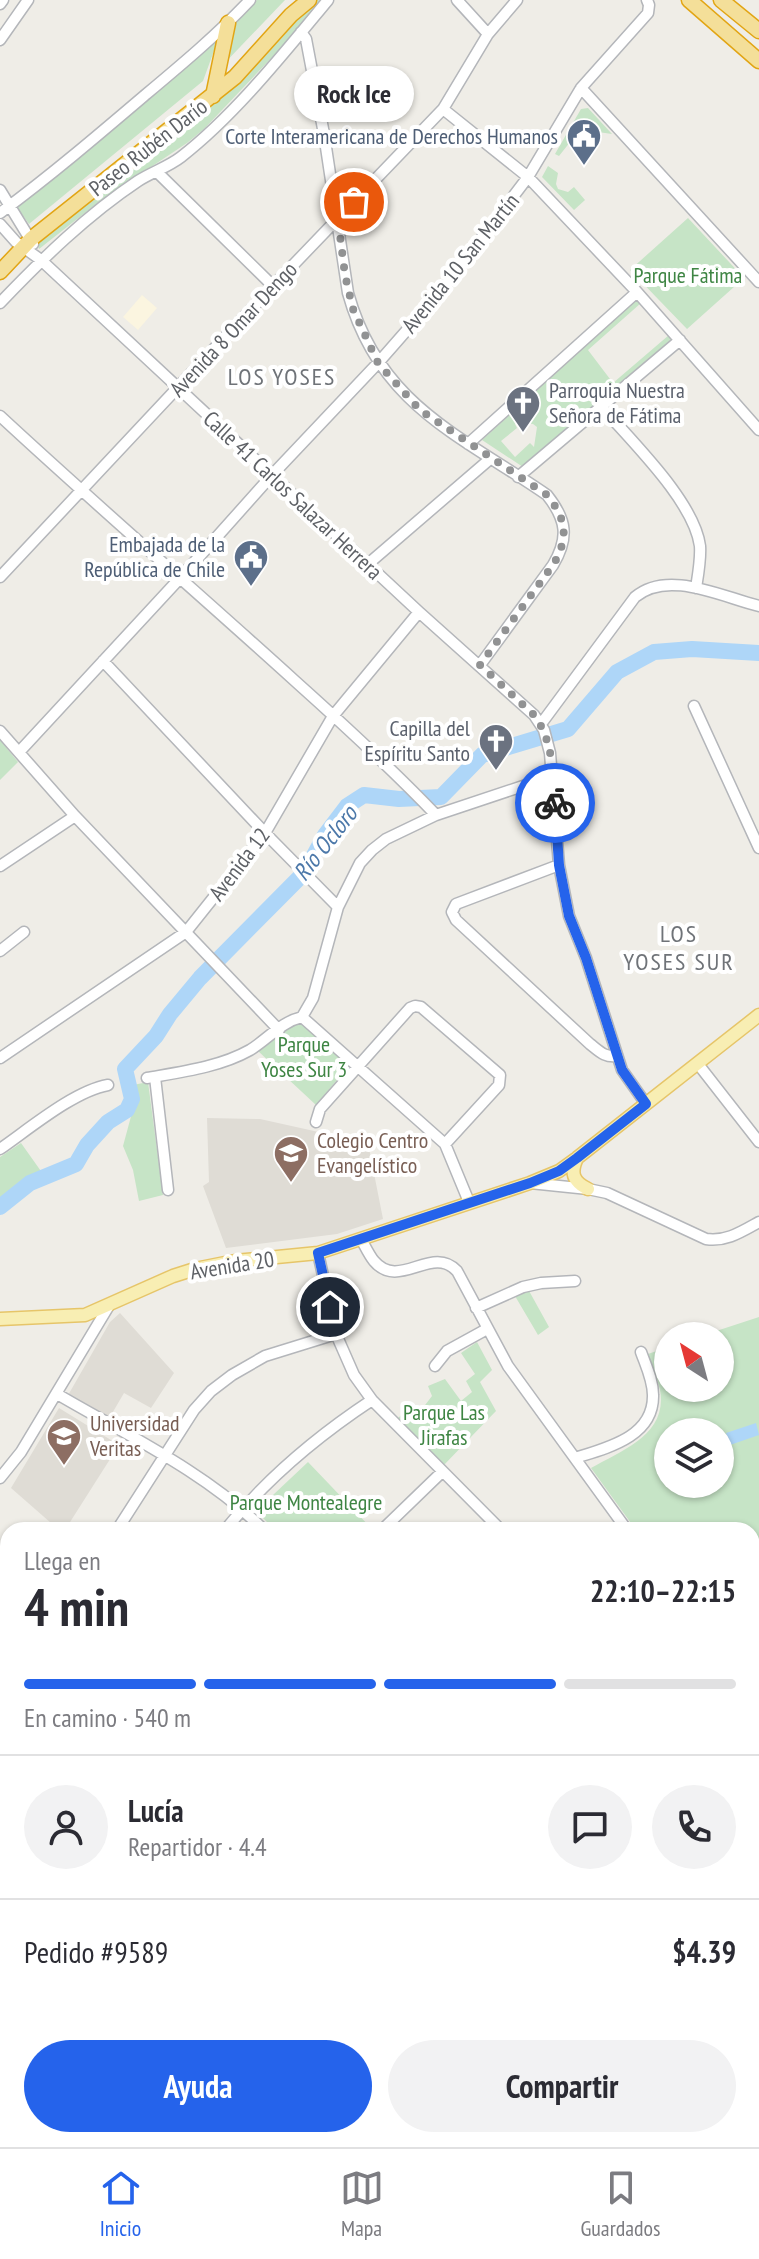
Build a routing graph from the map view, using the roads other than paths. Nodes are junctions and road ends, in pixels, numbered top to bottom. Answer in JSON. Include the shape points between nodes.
{"nodes":[{"id":1,"x":28,"y":0,"type":"edge"},
{"id":2,"x":250,"y":0,"type":"edge"},
{"id":3,"x":297,"y":0,"type":"edge"},
{"id":4,"x":309,"y":0,"type":"edge"},
{"id":5,"x":328,"y":0,"type":"edge"},
{"id":6,"x":457,"y":0,"type":"edge"},
{"id":7,"x":517,"y":0,"type":"edge"},
{"id":8,"x":724,"y":0,"type":"edge"},
{"id":9,"x":689,"y":2,"type":"edge"},
{"id":10,"x":648,"y":3,"type":"edge"},
{"id":11,"x":291,"y":15,"type":"junction"},
{"id":12,"x":228,"y":23,"type":"junction"},
{"id":13,"x":759,"y":31,"type":"edge"},
{"id":14,"x":301,"y":32,"type":"junction"},
{"id":15,"x":488,"y":34,"type":"junction"},
{"id":16,"x":0,"y":40,"type":"edge"},
{"id":17,"x":759,"y":61,"type":"edge"},
{"id":18,"x":581,"y":88,"type":"junction"},
{"id":19,"x":213,"y":96,"type":"junction"},
{"id":20,"x":443,"y":109,"type":"junction"},
{"id":21,"x":157,"y":172,"type":"junction"},
{"id":22,"x":528,"y":177,"type":"junction"},
{"id":23,"x":0,"y":190,"type":"edge"},
{"id":24,"x":11,"y":205,"type":"junction"},
{"id":25,"x":0,"y":213,"type":"edge"},
{"id":26,"x":338,"y":219,"type":"junction"},
{"id":27,"x":0,"y":224,"type":"edge"},
{"id":28,"x":27,"y":243,"type":"junction"},
{"id":29,"x":41,"y":260,"type":"junction"},
{"id":30,"x":0,"y":272,"type":"edge"},
{"id":31,"x":759,"y":282,"type":"edge"},
{"id":32,"x":273,"y":286,"type":"junction"},
{"id":33,"x":637,"y":292,"type":"junction"},
{"id":34,"x":0,"y":303,"type":"edge"},
{"id":35,"x":680,"y":340,"type":"junction"},
{"id":36,"x":378,"y":363,"type":"junction"},
{"id":37,"x":179,"y":387,"type":"junction"},
{"id":38,"x":601,"y":406,"type":"junction"},
{"id":39,"x":0,"y":416,"type":"edge"},
{"id":40,"x":759,"y":430,"type":"edge"},
{"id":41,"x":468,"y":444,"type":"junction"},
{"id":42,"x":490,"y":459,"type":"junction"},
{"id":43,"x":273,"y":474,"type":"junction"},
{"id":44,"x":518,"y":477,"type":"junction"},
{"id":45,"x":81,"y":491,"type":"junction"},
{"id":46,"x":368,"y":564,"type":"junction"},
{"id":47,"x":0,"y":577,"type":"edge"},
{"id":48,"x":181,"y":577,"type":"junction"},
{"id":49,"x":696,"y":588,"type":"junction"},
{"id":50,"x":759,"y":606,"type":"edge"},
{"id":51,"x":419,"y":612,"type":"junction"},
{"id":52,"x":103,"y":661,"type":"junction"},
{"id":53,"x":480,"y":665,"type":"junction"},
{"id":54,"x":694,"y":706,"type":"dead end"},
{"id":55,"x":333,"y":716,"type":"junction"},
{"id":56,"x":543,"y":727,"type":"junction"},
{"id":57,"x":0,"y":731,"type":"edge"},
{"id":58,"x":20,"y":751,"type":"junction"},
{"id":59,"x":553,"y":776,"type":"junction"},
{"id":60,"x":436,"y":815,"type":"junction"},
{"id":61,"x":75,"y":816,"type":"junction"},
{"id":62,"x":265,"y":833,"type":"junction"},
{"id":63,"x":759,"y":848,"type":"edge"},
{"id":64,"x":559,"y":865,"type":"junction"},
{"id":65,"x":0,"y":866,"type":"edge"},
{"id":66,"x":338,"y":907,"type":"junction"},
{"id":67,"x":24,"y":932,"type":"dead end"},
{"id":68,"x":186,"y":932,"type":"junction"},
{"id":69,"x":0,"y":951,"type":"edge"},
{"id":70,"x":759,"y":1015,"type":"edge"},
{"id":71,"x":302,"y":1017,"type":"junction"},
{"id":72,"x":279,"y":1030,"type":"junction"},
{"id":73,"x":617,"y":1056,"type":"junction"},
{"id":74,"x":0,"y":1058,"type":"edge"},
{"id":75,"x":698,"y":1064,"type":"junction"},
{"id":76,"x":358,"y":1068,"type":"junction"},
{"id":77,"x":108,"y":1085,"type":"dead end"},
{"id":78,"x":646,"y":1104,"type":"junction"},
{"id":79,"x":316,"y":1122,"type":"dead end"},
{"id":80,"x":759,"y":1142,"type":"edge"},
{"id":81,"x":445,"y":1144,"type":"junction"},
{"id":82,"x":0,"y":1149,"type":"edge"},
{"id":83,"x":577,"y":1158,"type":"junction"},
{"id":84,"x":530,"y":1183,"type":"junction"},
{"id":85,"x":588,"y":1189,"type":"junction"},
{"id":86,"x":168,"y":1190,"type":"dead end"},
{"id":87,"x":469,"y":1202,"type":"junction"},
{"id":88,"x":759,"y":1222,"type":"edge"},
{"id":89,"x":361,"y":1239,"type":"junction"},
{"id":90,"x":318,"y":1253,"type":"junction"},
{"id":91,"x":575,"y":1281,"type":"dead end"},
{"id":92,"x":110,"y":1304,"type":"junction"},
{"id":93,"x":476,"y":1308,"type":"junction"},
{"id":94,"x":85,"y":1315,"type":"junction"},
{"id":95,"x":0,"y":1319,"type":"edge"},
{"id":96,"x":487,"y":1329,"type":"junction"},
{"id":97,"x":94,"y":1333,"type":"junction"},
{"id":98,"x":336,"y":1334,"type":"junction"},
{"id":99,"x":641,"y":1352,"type":"dead end"},
{"id":100,"x":435,"y":1366,"type":"dead end"},
{"id":101,"x":57,"y":1394,"type":"junction"},
{"id":102,"x":372,"y":1400,"type":"junction"},
{"id":103,"x":165,"y":1457,"type":"junction"},
{"id":104,"x":575,"y":1458,"type":"junction"},
{"id":105,"x":442,"y":1472,"type":"junction"},
{"id":106,"x":0,"y":1478,"type":"edge"},
{"id":107,"x":242,"y":1508,"type":"junction"},
{"id":108,"x":122,"y":1522,"type":"edge"},
{"id":109,"x":231,"y":1522,"type":"edge"},
{"id":110,"x":256,"y":1522,"type":"edge"},
{"id":111,"x":390,"y":1522,"type":"edge"},
{"id":112,"x":493,"y":1522,"type":"edge"},
{"id":113,"x":621,"y":1522,"type":"edge"}],
"edges":[{"from":1,"to":16,"type":"street"},
{"from":2,"to":12,"type":"street"},
{"from":3,"to":11,"type":"highway","name":"Paseo Rubén Darío"},
{"from":4,"to":11,"type":"highway","name":"Paseo Rubén Darío"},
{"from":5,"to":14,"type":"street"},
{"from":6,"to":15,"type":"street"},
{"from":7,"to":15,"type":"street","name":"Avenida 8 Omar Dengo"},
{"from":8,"to":13,"type":"highway"},
{"from":9,"to":17,"type":"highway"},
{"from":10,"to":18,"type":"street","name":"Avenida 10 San Martín","via":[[648,13]]},
{"from":11,"to":19,"type":"highway","name":"Paseo Rubén Darío"},
{"from":12,"to":19,"type":"highway"},
{"from":12,"to":24,"type":"street"},
{"from":14,"to":21,"type":"street","via":[[223,121]]},
{"from":14,"to":26,"type":"street","via":[[309,50]]},
{"from":15,"to":20,"type":"street","name":"Avenida 8 Omar Dengo"},
{"from":18,"to":22,"type":"street","name":"Avenida 10 San Martín"},
{"from":18,"to":31,"type":"street"},
{"from":19,"to":28,"type":"highway","name":"Paseo Rubén Darío"},
{"from":20,"to":22,"type":"street"},
{"from":20,"to":26,"type":"street","name":"Avenida 8 Omar Dengo"},
{"from":21,"to":29,"type":"street"},
{"from":21,"to":32,"type":"street"},
{"from":22,"to":33,"type":"street"},
{"from":22,"to":36,"type":"street","name":"Avenida 10 San Martín"},
{"from":23,"to":24,"type":"street"},
{"from":24,"to":25,"type":"street"},
{"from":24,"to":28,"type":"street"},
{"from":26,"to":32,"type":"street","name":"Avenida 8 Omar Dengo"},
{"from":26,"to":36,"type":"street","via":[[348,293]]},
{"from":27,"to":28,"type":"street"},
{"from":28,"to":29,"type":"street"},
{"from":28,"to":30,"type":"highway","name":"Paseo Rubén Darío"},
{"from":29,"to":34,"type":"street"},
{"from":29,"to":37,"type":"street","name":"Calle 41 Carlos Salazar Herrera"},
{"from":32,"to":37,"type":"street","name":"Avenida 8 Omar Dengo"},
{"from":33,"to":35,"type":"street"},
{"from":33,"to":41,"type":"street"},
{"from":35,"to":38,"type":"street"},
{"from":35,"to":40,"type":"street"},
{"from":36,"to":41,"type":"street","via":[[420,410]]},
{"from":36,"to":43,"type":"street","name":"Avenida 10 San Martín"},
{"from":37,"to":43,"type":"street","name":"Calle 41 Carlos Salazar Herrera"},
{"from":37,"to":45,"type":"street","name":"Avenida 8 Omar Dengo"},
{"from":38,"to":44,"type":"street"},
{"from":38,"to":49,"type":"street","via":[[688,510],[700,550]]},
{"from":39,"to":45,"type":"street"},
{"from":41,"to":42,"type":"street"},
{"from":42,"to":44,"type":"street"},
{"from":42,"to":46,"type":"street"},
{"from":43,"to":46,"type":"street","name":"Calle 41 Carlos Salazar Herrera"},
{"from":43,"to":48,"type":"street","name":"Avenida 10 San Martín"},
{"from":44,"to":53,"type":"street","via":[[555,505],[565,540],[553,565]]},
{"from":45,"to":47,"type":"street","name":"Avenida 8 Omar Dengo"},
{"from":45,"to":48,"type":"street"},
{"from":46,"to":51,"type":"street","name":"Calle 41 Carlos Salazar Herrera"},
{"from":48,"to":52,"type":"street","name":"Avenida 10 San Martín"},
{"from":48,"to":55,"type":"street"},
{"from":49,"to":50,"type":"street"},
{"from":49,"to":56,"type":"street","via":[[657,585],[635,597]]},
{"from":51,"to":53,"type":"street","name":"Calle 41 Carlos Salazar Herrera"},
{"from":51,"to":55,"type":"street","name":"Avenida 12"},
{"from":52,"to":58,"type":"street","name":"Avenida 10 San Martín"},
{"from":52,"to":62,"type":"street"},
{"from":53,"to":56,"type":"street","name":"Calle 41 Carlos Salazar Herrera"},
{"from":54,"to":63,"type":"street"},
{"from":55,"to":60,"type":"street"},
{"from":55,"to":62,"type":"street","name":"Avenida 12"},
{"from":56,"to":59,"type":"street"},
{"from":57,"to":58,"type":"street"},
{"from":58,"to":61,"type":"street"},
{"from":59,"to":60,"type":"street"},
{"from":59,"to":64,"type":"street"},
{"from":60,"to":66,"type":"street","via":[[372,850]]},
{"from":61,"to":65,"type":"street"},
{"from":61,"to":68,"type":"street"},
{"from":62,"to":66,"type":"street"},
{"from":62,"to":68,"type":"street","name":"Avenida 12"},
{"from":64,"to":73,"type":"street","via":[[569,916]]},
{"from":64,"to":73,"type":"street","via":[[456,904],[452,912],[590,1044],[604,1055]]},
{"from":66,"to":71,"type":"street","via":[[313,998]]},
{"from":67,"to":69,"type":"street"},
{"from":68,"to":72,"type":"street"},
{"from":68,"to":74,"type":"street","name":"Avenida 12"},
{"from":70,"to":75,"type":"main road","name":"Avenida 20"},
{"from":71,"to":72,"type":"street"},
{"from":71,"to":76,"type":"street"},
{"from":72,"to":86,"type":"street","via":[[228,1060],[151,1077]]},
{"from":73,"to":78,"type":"street"},
{"from":75,"to":78,"type":"main road","name":"Avenida 20"},
{"from":75,"to":80,"type":"street"},
{"from":76,"to":79,"type":"street","via":[[320,1109]]},
{"from":76,"to":81,"type":"street"},
{"from":76,"to":81,"type":"street","via":[[415,1006],[500,1075],[499,1085]]},
{"from":77,"to":82,"type":"street","via":[[75,1098]]},
{"from":78,"to":83,"type":"main road","name":"Avenida 20"},
{"from":81,"to":87,"type":"street"},
{"from":83,"to":84,"type":"main road","name":"Avenida 20"},
{"from":83,"to":85,"type":"main road","via":[[574,1177]]},
{"from":84,"to":85,"type":"street"},
{"from":84,"to":87,"type":"main road","name":"Avenida 20"},
{"from":85,"to":88,"type":"street","via":[[706,1239],[719,1241]]},
{"from":87,"to":89,"type":"main road","name":"Avenida 20"},
{"from":89,"to":90,"type":"main road","name":"Avenida 20"},
{"from":89,"to":93,"type":"street","via":[[374,1261],[390,1272],[449,1263]]},
{"from":90,"to":92,"type":"main road","name":"Avenida 20","via":[[207,1266]]},
{"from":90,"to":98,"type":"street"},
{"from":91,"to":93,"type":"street","via":[[523,1287]]},
{"from":92,"to":94,"type":"main road","name":"Avenida 20"},
{"from":92,"to":97,"type":"street"},
{"from":93,"to":96,"type":"street"},
{"from":94,"to":95,"type":"main road"},
{"from":94,"to":97,"type":"street"},
{"from":96,"to":100,"type":"street","via":[[447,1351]]},
{"from":96,"to":104,"type":"street"},
{"from":97,"to":101,"type":"street"},
{"from":98,"to":102,"type":"street"},
{"from":98,"to":103,"type":"street","via":[[265,1356],[232,1375],[194,1410]]},
{"from":99,"to":104,"type":"street","via":[[653,1396],[644,1423],[616,1444]]},
{"from":101,"to":103,"type":"street"},
{"from":101,"to":106,"type":"street"},
{"from":102,"to":105,"type":"street"},
{"from":102,"to":107,"type":"street","via":[[292,1459]]},
{"from":103,"to":107,"type":"street"},
{"from":103,"to":108,"type":"street"},
{"from":104,"to":113,"type":"street"},
{"from":105,"to":111,"type":"street"},
{"from":105,"to":112,"type":"street"},
{"from":107,"to":109,"type":"street"},
{"from":107,"to":110,"type":"street"}]}
